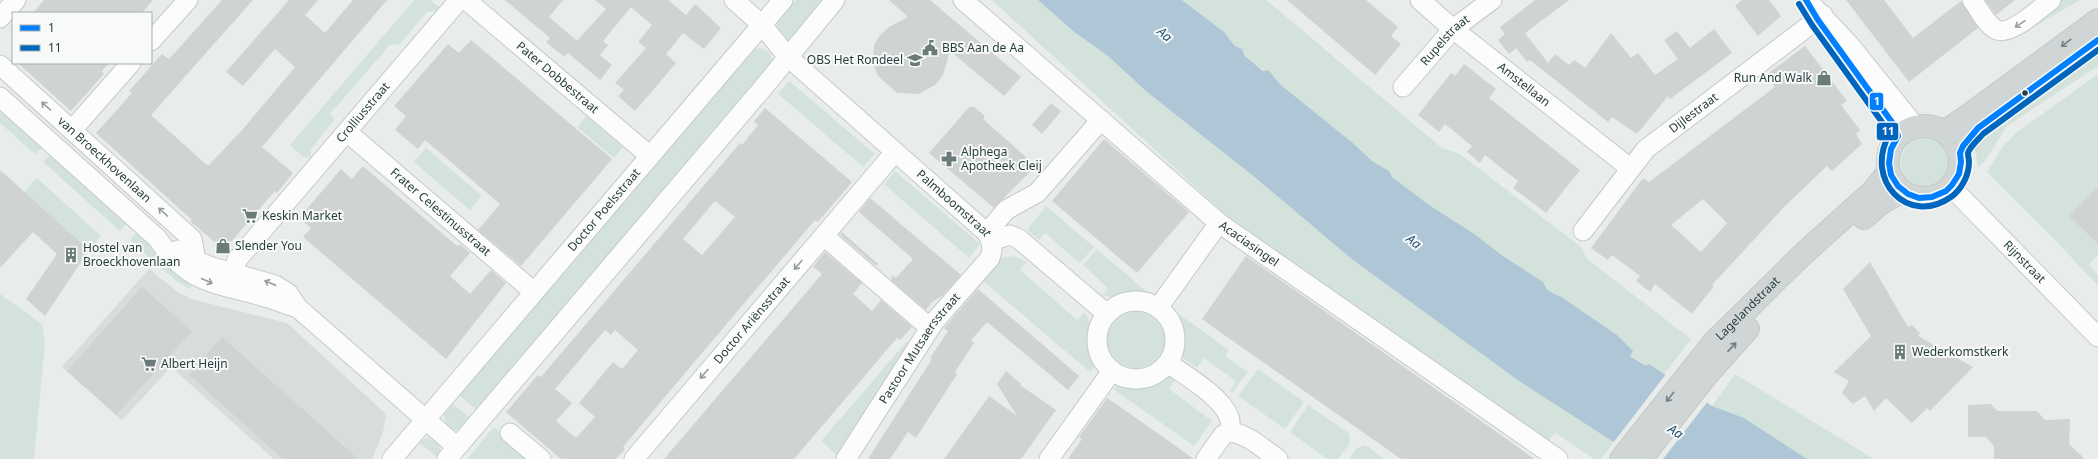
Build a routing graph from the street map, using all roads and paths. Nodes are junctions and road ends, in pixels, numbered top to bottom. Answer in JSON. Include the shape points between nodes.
{"nodes":[{"id":1,"x":16,"y":0,"type":"edge"},
{"id":2,"x":188,"y":0,"type":"edge"},
{"id":3,"x":458,"y":0,"type":"edge"},
{"id":4,"x":466,"y":0,"type":"edge"},
{"id":5,"x":734,"y":0,"type":"edge"},
{"id":6,"x":783,"y":0,"type":"edge"},
{"id":7,"x":835,"y":0,"type":"edge"},
{"id":8,"x":963,"y":0,"type":"edge"},
{"id":9,"x":1420,"y":0,"type":"edge"},
{"id":10,"x":1492,"y":0,"type":"edge"},
{"id":11,"x":1807,"y":0,"type":"edge"},
{"id":12,"x":1972,"y":0,"type":"edge"},
{"id":13,"x":2051,"y":0,"type":"edge"},
{"id":14,"x":1821,"y":17,"type":"junction"},
{"id":15,"x":0,"y":18,"type":"edge"},
{"id":16,"x":2098,"y":20,"type":"edge"},
{"id":17,"x":762,"y":25,"type":"junction"},
{"id":18,"x":1453,"y":29,"type":"junction"},
{"id":19,"x":152,"y":40,"type":"edge"},
{"id":20,"x":2098,"y":40,"type":"edge"},
{"id":21,"x":788,"y":57,"type":"junction"},
{"id":22,"x":130,"y":64,"type":"edge"},
{"id":23,"x":0,"y":65,"type":"edge"},
{"id":24,"x":1403,"y":87,"type":"dead end"},
{"id":25,"x":0,"y":97,"type":"edge"},
{"id":26,"x":1100,"y":120,"type":"junction"},
{"id":27,"x":72,"y":130,"type":"junction"},
{"id":28,"x":1943,"y":130,"type":"junction"},
{"id":29,"x":1907,"y":131,"type":"junction"},
{"id":30,"x":347,"y":132,"type":"junction"},
{"id":31,"x":895,"y":152,"type":"junction"},
{"id":32,"x":1960,"y":154,"type":"junction"},
{"id":33,"x":650,"y":156,"type":"junction"},
{"id":34,"x":1630,"y":168,"type":"junction"},
{"id":35,"x":1889,"y":171,"type":"junction"},
{"id":36,"x":1951,"y":187,"type":"junction"},
{"id":37,"x":1903,"y":191,"type":"junction"},
{"id":38,"x":1219,"y":223,"type":"junction"},
{"id":39,"x":1583,"y":231,"type":"dead end"},
{"id":40,"x":824,"y":236,"type":"junction"},
{"id":41,"x":989,"y":237,"type":"junction"},
{"id":42,"x":157,"y":238,"type":"junction"},
{"id":43,"x":196,"y":261,"type":"junction"},
{"id":44,"x":231,"y":280,"type":"junction"},
{"id":45,"x":534,"y":292,"type":"junction"},
{"id":46,"x":1158,"y":308,"type":"junction"},
{"id":47,"x":1107,"y":314,"type":"junction"},
{"id":48,"x":930,"y":328,"type":"junction"},
{"id":49,"x":2098,"y":337,"type":"edge"},
{"id":50,"x":1168,"y":363,"type":"junction"},
{"id":51,"x":1112,"y":371,"type":"junction"},
{"id":52,"x":1700,"y":371,"type":"junction"},
{"id":53,"x":425,"y":419,"type":"junction"},
{"id":54,"x":1230,"y":432,"type":"junction"},
{"id":55,"x":510,"y":433,"type":"dead end"},
{"id":56,"x":452,"y":453,"type":"edge"},
{"id":57,"x":392,"y":459,"type":"edge"},
{"id":58,"x":542,"y":459,"type":"edge"},
{"id":59,"x":634,"y":459,"type":"edge"},
{"id":60,"x":846,"y":459,"type":"edge"},
{"id":61,"x":1050,"y":459,"type":"edge"},
{"id":62,"x":1206,"y":459,"type":"edge"},
{"id":63,"x":1278,"y":459,"type":"edge"},
{"id":64,"x":1558,"y":459,"type":"edge"},
{"id":65,"x":1621,"y":459,"type":"edge"},
{"id":66,"x":1641,"y":459,"type":"edge"}],
"edges":[{"from":1,"to":15,"type":"street"},
{"from":2,"to":19,"type":"street"},
{"from":3,"to":30,"type":"street","name":"Crolliusstraat"},
{"from":4,"to":33,"type":"street","name":"Pater Dobbestraat"},
{"from":5,"to":17,"type":"street"},
{"from":6,"to":17,"type":"street","name":"Doctor Poelsstraat"},
{"from":7,"to":21,"type":"street"},
{"from":8,"to":26,"type":"street","name":"Acaciasingel"},
{"from":9,"to":18,"type":"street","name":"Amstellaan"},
{"from":10,"to":18,"type":"street","name":"Rupelstraat"},
{"from":11,"to":14,"type":"street"},
{"from":13,"to":12,"type":"street","one_way":true,"via":[[2018,26],[2002,31],[1996,30],[1990,24]]},
{"from":14,"to":29,"type":"street"},
{"from":14,"to":34,"type":"street","name":"Dijlestraat","via":[[1646,149]]},
{"from":16,"to":28,"type":"main road","one_way":true,"via":[[1969,115]]},
{"from":17,"to":21,"type":"street","name":"Palmboomstraat"},
{"from":17,"to":33,"type":"street","name":"Doctor Poelsstraat"},
{"from":18,"to":24,"type":"street","name":"Rupelstraat"},
{"from":18,"to":34,"type":"street","name":"Amstellaan"},
{"from":20,"to":32,"type":"main road","via":[[1978,128]]},
{"from":21,"to":31,"type":"street","name":"Palmboomstraat"},
{"from":21,"to":56,"type":"street"},
{"from":22,"to":27,"type":"street"},
{"from":27,"to":23,"type":"street","name":"van Broeckhovenlaan","one_way":true},
{"from":25,"to":42,"type":"street","name":"van Broeckhovenlaan"},
{"from":26,"to":38,"type":"street","name":"Acaciasingel"},
{"from":26,"to":41,"type":"street","via":[[1037,193],[1006,210]]},
{"from":43,"to":27,"type":"street","name":"van Broeckhovenlaan","one_way":true,"via":[[192,238]]},
{"from":28,"to":29,"type":"main road","via":[[1932,126]]},
{"from":28,"to":32,"type":"main road","via":[[1956,143]]},
{"from":29,"to":35,"type":"main road","via":[[1890,148]]},
{"from":30,"to":44,"type":"street","name":"Crolliusstraat","via":[[237,260]]},
{"from":30,"to":45,"type":"street","name":"Frater Celestinusstraat"},
{"from":31,"to":40,"type":"street","name":"Doctor Ariënsstraat"},
{"from":31,"to":41,"type":"street","name":"Palmboomstraat"},
{"from":32,"to":36,"type":"main road","via":[[1957,178]]},
{"from":33,"to":45,"type":"street","name":"Doctor Poelsstraat"},
{"from":34,"to":39,"type":"street","name":"Dijlestraat"},
{"from":35,"to":37,"type":"main road","via":[[1895,184]]},
{"from":35,"to":52,"type":"main road","name":"Lagelandstraat","via":[[1872,192],[1801,256],[1714,342]]},
{"from":36,"to":37,"type":"main road","via":[[1928,198],[1916,198]]},
{"from":36,"to":49,"type":"street","name":"Rijnstraat"},
{"from":52,"to":37,"type":"main road","name":"Lagelandstraat","one_way":true,"via":[[1881,203]]},
{"from":38,"to":46,"type":"street"},
{"from":38,"to":64,"type":"street","name":"Acaciasingel"},
{"from":40,"to":48,"type":"street"},
{"from":40,"to":59,"type":"street","name":"Doctor Ariënsstraat","one_way":true},
{"from":41,"to":47,"type":"street","name":"Palmboomstraat","via":[[1010,235],[1019,238]]},
{"from":41,"to":48,"type":"street","name":"Pastoor Mutsaersstraat","via":[[992,251],[990,258]]},
{"from":42,"to":43,"type":"street","name":"van Broeckhovenlaan"},
{"from":42,"to":44,"type":"street","name":"van Broeckhovenlaan","one_way":true,"via":[[168,255],[182,267],[210,283]]},
{"from":43,"to":44,"type":"street","name":"van Broeckhovenlaan"},
{"from":44,"to":53,"type":"street","via":[[268,298],[298,308]]},
{"from":45,"to":53,"type":"street","name":"Doctor Poelsstraat"},
{"from":46,"to":47,"type":"street","via":[[1145,302],[1131,301]]},
{"from":46,"to":50,"type":"street","via":[[1167,316],[1176,339],[1174,352]]},
{"from":47,"to":51,"type":"street","via":[[1099,331],[1098,350],[1103,362]]},
{"from":48,"to":60,"type":"street","name":"Pastoor Mutsaersstraat"},
{"from":50,"to":51,"type":"street","via":[[1157,374],[1142,379],[1126,378]]},
{"from":50,"to":54,"type":"street","via":[[1217,400],[1230,419]]},
{"from":51,"to":61,"type":"street"},
{"from":52,"to":65,"type":"main road","name":"Lagelandstraat","one_way":true},
{"from":52,"to":66,"type":"main road","name":"Lagelandstraat"},
{"from":53,"to":56,"type":"street"},
{"from":53,"to":57,"type":"street","name":"Doctor Poelsstraat"},
{"from":54,"to":62,"type":"street","via":[[1223,436]]},
{"from":54,"to":63,"type":"street","via":[[1246,437]]},
{"from":55,"to":58,"type":"street"}]}
